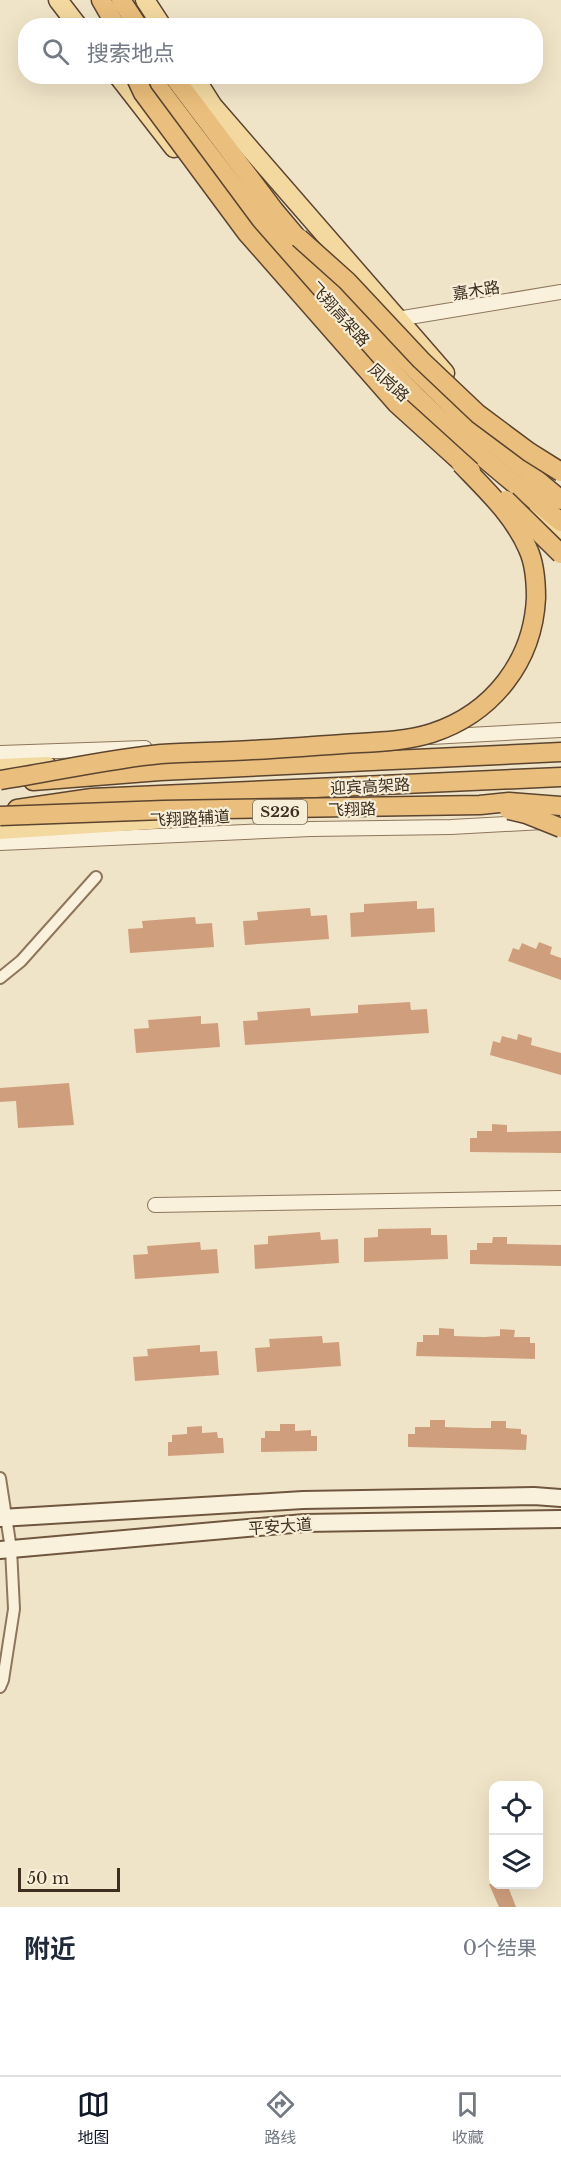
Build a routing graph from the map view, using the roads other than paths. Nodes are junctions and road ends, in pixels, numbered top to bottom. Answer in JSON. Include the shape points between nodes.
{"nodes":[{"id":1,"x":58,"y":0,"type":"edge"},
{"id":2,"x":98,"y":0,"type":"edge"},
{"id":3,"x":121,"y":0,"type":"edge"},
{"id":4,"x":145,"y":0,"type":"edge"},
{"id":5,"x":72,"y":18,"type":"edge"},
{"id":6,"x":104,"y":18,"type":"edge"},
{"id":7,"x":110,"y":18,"type":"edge"},
{"id":8,"x":133,"y":18,"type":"edge"},
{"id":9,"x":157,"y":18,"type":"edge"},
{"id":10,"x":124,"y":84,"type":"edge"},
{"id":11,"x":139,"y":84,"type":"edge"},
{"id":12,"x":156,"y":84,"type":"edge"},
{"id":13,"x":179,"y":84,"type":"edge"},
{"id":14,"x":199,"y":84,"type":"edge"},
{"id":15,"x":299,"y":238,"type":"junction"},
{"id":16,"x":561,"y":292,"type":"edge"},
{"id":17,"x":397,"y":320,"type":"junction"},
{"id":18,"x":461,"y":464,"type":"junction"},
{"id":19,"x":561,"y":474,"type":"edge"},
{"id":20,"x":561,"y":500,"type":"edge"},
{"id":21,"x":561,"y":522,"type":"edge"},
{"id":22,"x":561,"y":533,"type":"edge"},
{"id":23,"x":561,"y":554,"type":"edge"},
{"id":24,"x":561,"y":730,"type":"edge"},
{"id":25,"x":561,"y":744,"type":"edge"},
{"id":26,"x":561,"y":752,"type":"edge"},
{"id":27,"x":0,"y":753,"type":"edge"},
{"id":28,"x":0,"y":768,"type":"edge"},
{"id":29,"x":561,"y":777,"type":"edge"},
{"id":30,"x":0,"y":782,"type":"edge"},
{"id":31,"x":561,"y":804,"type":"edge"},
{"id":32,"x":480,"y":805,"type":"junction"},
{"id":33,"x":0,"y":813,"type":"edge"},
{"id":34,"x":561,"y":821,"type":"edge"},
{"id":35,"x":561,"y":828,"type":"edge"},
{"id":36,"x":0,"y":830,"type":"edge"},
{"id":37,"x":0,"y":843,"type":"edge"},
{"id":38,"x":96,"y":877,"type":"dead end"},
{"id":39,"x":0,"y":978,"type":"edge"},
{"id":40,"x":561,"y":1198,"type":"edge"},
{"id":41,"x":155,"y":1205,"type":"dead end"},
{"id":42,"x":0,"y":1478,"type":"edge"},
{"id":43,"x":561,"y":1498,"type":"edge"},
{"id":44,"x":3,"y":1518,"type":"edge"},
{"id":45,"x":561,"y":1519,"type":"edge"},
{"id":46,"x":5,"y":1549,"type":"edge"},
{"id":47,"x":0,"y":1687,"type":"edge"}],
"edges":[{"from":1,"to":5,"type":"main road"},
{"from":2,"to":6,"type":"highway"},
{"from":2,"to":7,"type":"highway"},
{"from":3,"to":8,"type":"highway"},
{"from":4,"to":9,"type":"main road"},
{"from":10,"to":22,"type":"main road","name":"凤岗路","via":[[160,132],[323,322]]},
{"from":11,"to":18,"type":"highway","bridge":true,"via":[[246,232],[397,404]]},
{"from":12,"to":21,"type":"highway","name":"飞翔高架路","via":[[298,266],[402,381],[460,437]]},
{"from":13,"to":15,"type":"highway","name":"飞翔高架路"},
{"from":14,"to":17,"type":"main road","via":[[213,106]]},
{"from":15,"to":19,"type":"highway","bridge":true,"via":[[348,281],[421,360],[478,414]]},
{"from":15,"to":20,"type":"highway","name":"飞翔高架路","bridge":true,"via":[[374,329],[414,370],[468,422]]},
{"from":16,"to":17,"type":"street","name":"嘉木路"},
{"from":17,"to":19,"type":"main road","via":[[457,387]]},
{"from":18,"to":23,"type":"highway","bridge":true,"via":[[508,501]]},
{"from":18,"to":30,"type":"highway","bridge":true,"via":[[501,506],[528,549],[535,570],[535,614],[523,655],[495,696],[475,713],[431,733],[387,741],[161,754]]},
{"from":24,"to":27,"type":"street","via":[[299,744]]},
{"from":25,"to":28,"type":"main road","via":[[302,760]]},
{"from":26,"to":30,"type":"highway","name":"迎宾高架路"},
{"from":29,"to":33,"type":"highway","name":"迎宾高架路","via":[[92,798]]},
{"from":31,"to":32,"type":"highway","bridge":true},
{"from":31,"to":36,"type":"main road","name":"飞翔路","number":"S226","via":[[305,810]]},
{"from":32,"to":33,"type":"highway","bridge":true},
{"from":32,"to":35,"type":"highway","bridge":true,"via":[[526,814]]},
{"from":34,"to":37,"type":"street","name":"飞翔路辅道"},
{"from":38,"to":39,"type":"street","via":[[21,961]]},
{"from":40,"to":41,"type":"street"},
{"from":42,"to":44,"type":"street"},
{"from":43,"to":44,"type":"main road","name":"平安大道","via":[[303,1500]]},
{"from":44,"to":46,"type":"street"},
{"from":45,"to":46,"type":"main road","name":"平安大道","via":[[304,1523]]},
{"from":46,"to":47,"type":"street","via":[[14,1609]]}]}
